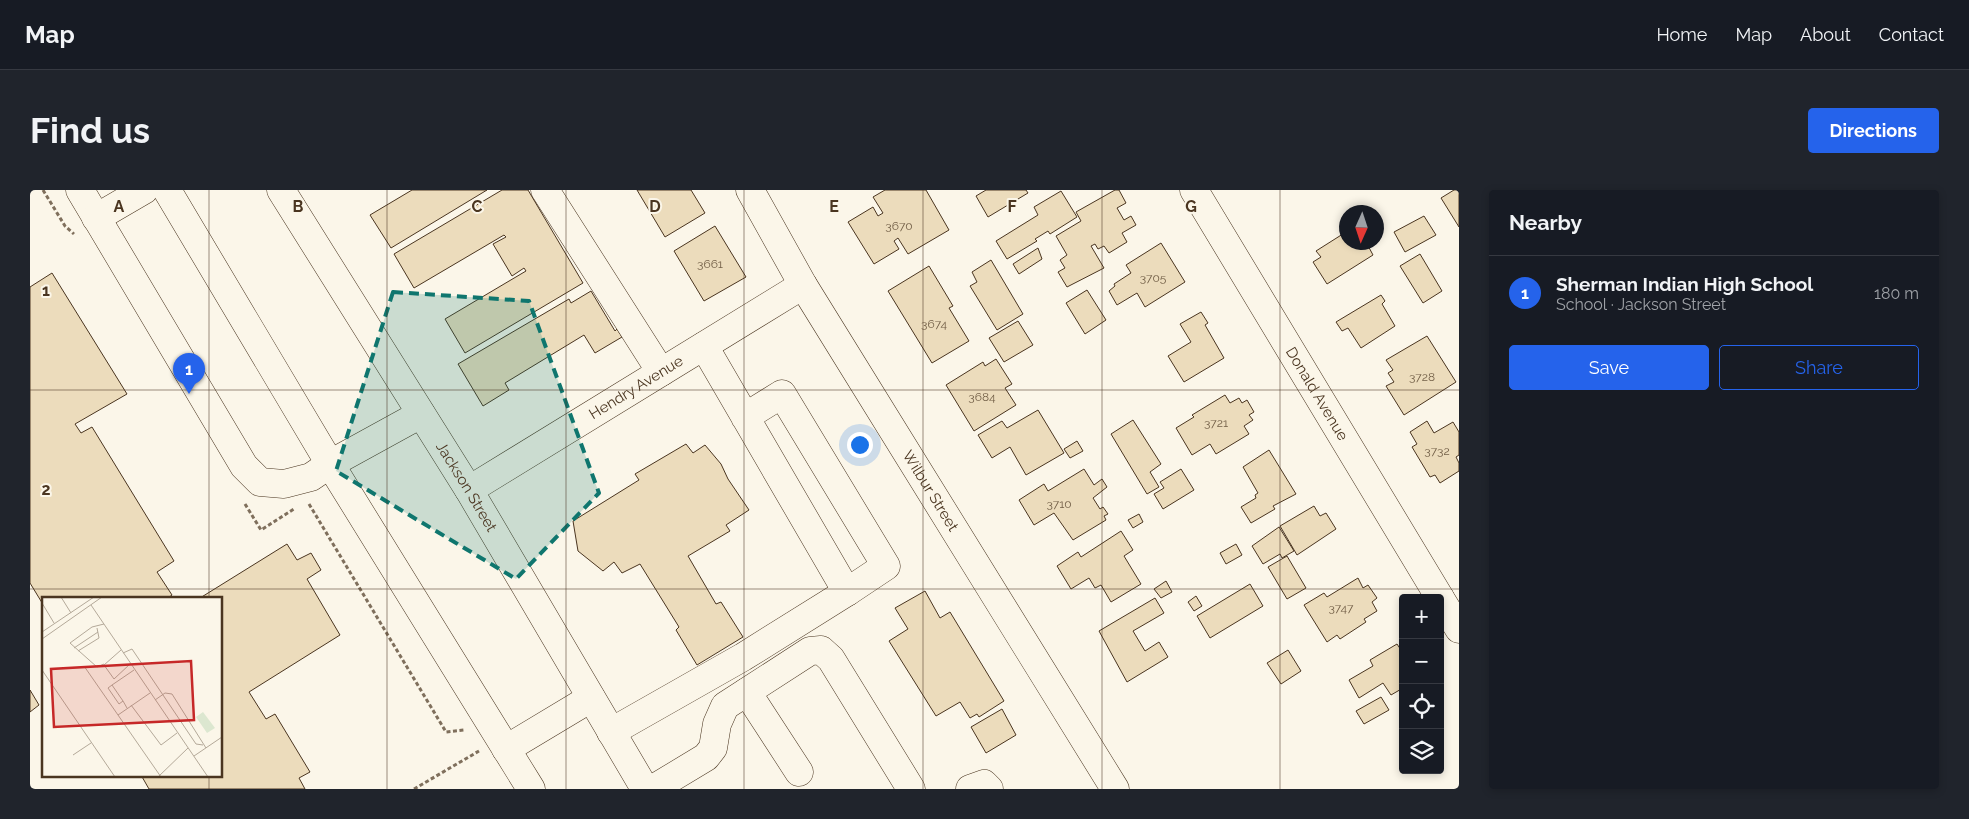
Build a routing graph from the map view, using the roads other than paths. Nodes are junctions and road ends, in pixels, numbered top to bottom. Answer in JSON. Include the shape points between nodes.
{"nodes":[{"id":1,"x":80,"y":190,"type":"edge"},
{"id":2,"x":144,"y":190,"type":"edge"},
{"id":3,"x":167,"y":190,"type":"edge"},
{"id":4,"x":281,"y":190,"type":"edge"},
{"id":5,"x":545,"y":190,"type":"edge"},
{"id":6,"x":750,"y":190,"type":"edge"},
{"id":7,"x":1194,"y":190,"type":"edge"},
{"id":8,"x":96,"y":218,"type":"junction"},
{"id":9,"x":804,"y":285,"type":"junction"},
{"id":10,"x":704,"y":346,"type":"junction"},
{"id":11,"x":661,"y":372,"type":"junction"},
{"id":12,"x":421,"y":414,"type":"junction"},
{"id":13,"x":745,"y":417,"type":"junction"},
{"id":14,"x":330,"y":464,"type":"junction"},
{"id":15,"x":469,"y":490,"type":"junction"},
{"id":16,"x":847,"y":592,"type":"junction"},
{"id":17,"x":1438,"y":594,"type":"edge"},
{"id":18,"x":1444,"y":605,"type":"edge"},
{"id":19,"x":1459,"y":629,"type":"edge"},
{"id":20,"x":746,"y":692,"type":"junction"},
{"id":21,"x":591,"y":698,"type":"junction"},
{"id":22,"x":611,"y":732,"type":"junction"},
{"id":23,"x":495,"y":748,"type":"junction"},
{"id":24,"x":799,"y":772,"type":"dead end"},
{"id":25,"x":531,"y":789,"type":"edge"},
{"id":26,"x":645,"y":789,"type":"edge"},
{"id":27,"x":653,"y":789,"type":"edge"},
{"id":28,"x":911,"y":789,"type":"edge"},
{"id":29,"x":970,"y":789,"type":"edge"},
{"id":30,"x":989,"y":789,"type":"edge"},
{"id":31,"x":1115,"y":789,"type":"edge"}],
"edges":[{"from":1,"to":8,"type":"street"},
{"from":2,"to":8,"type":"street"},
{"from":3,"to":14,"type":"street"},
{"from":4,"to":12,"type":"street","name":"Jackson Street"},
{"from":5,"to":11,"type":"street"},
{"from":6,"to":9,"type":"street","name":"Wilbur Street"},
{"from":7,"to":17,"type":"street","name":"Donald Avenue"},
{"from":8,"to":14,"type":"street","via":[[244,466],[260,482],[275,484],[311,477]]},
{"from":9,"to":10,"type":"street","name":"Hendry Avenue"},
{"from":9,"to":31,"type":"street","name":"Wilbur Street"},
{"from":10,"to":11,"type":"street","name":"Hendry Avenue"},
{"from":10,"to":13,"type":"street"},
{"from":11,"to":15,"type":"street","name":"Hendry Avenue"},
{"from":12,"to":14,"type":"street"},
{"from":12,"to":15,"type":"street","name":"Jackson Street"},
{"from":13,"to":16,"type":"street"},
{"from":13,"to":16,"type":"street","via":[[782,394],[886,566]]},
{"from":14,"to":23,"type":"street"},
{"from":15,"to":21,"type":"street","name":"Jackson Street"},
{"from":16,"to":22,"type":"street","via":[[743,657]]},
{"from":18,"to":19,"type":"street","name":"Donald Avenue"},
{"from":20,"to":24,"type":"street"},
{"from":20,"to":27,"type":"street","via":[[725,706],[717,724],[713,748],[706,757]]},
{"from":20,"to":28,"type":"street","via":[[810,651],[821,650],[831,660]]},
{"from":21,"to":22,"type":"street","name":"Jackson Street"},
{"from":21,"to":23,"type":"street"},
{"from":22,"to":26,"type":"street","name":"Jackson Street"},
{"from":23,"to":25,"type":"street"},
{"from":29,"to":30,"type":"street","via":[[984,784]]}]}
